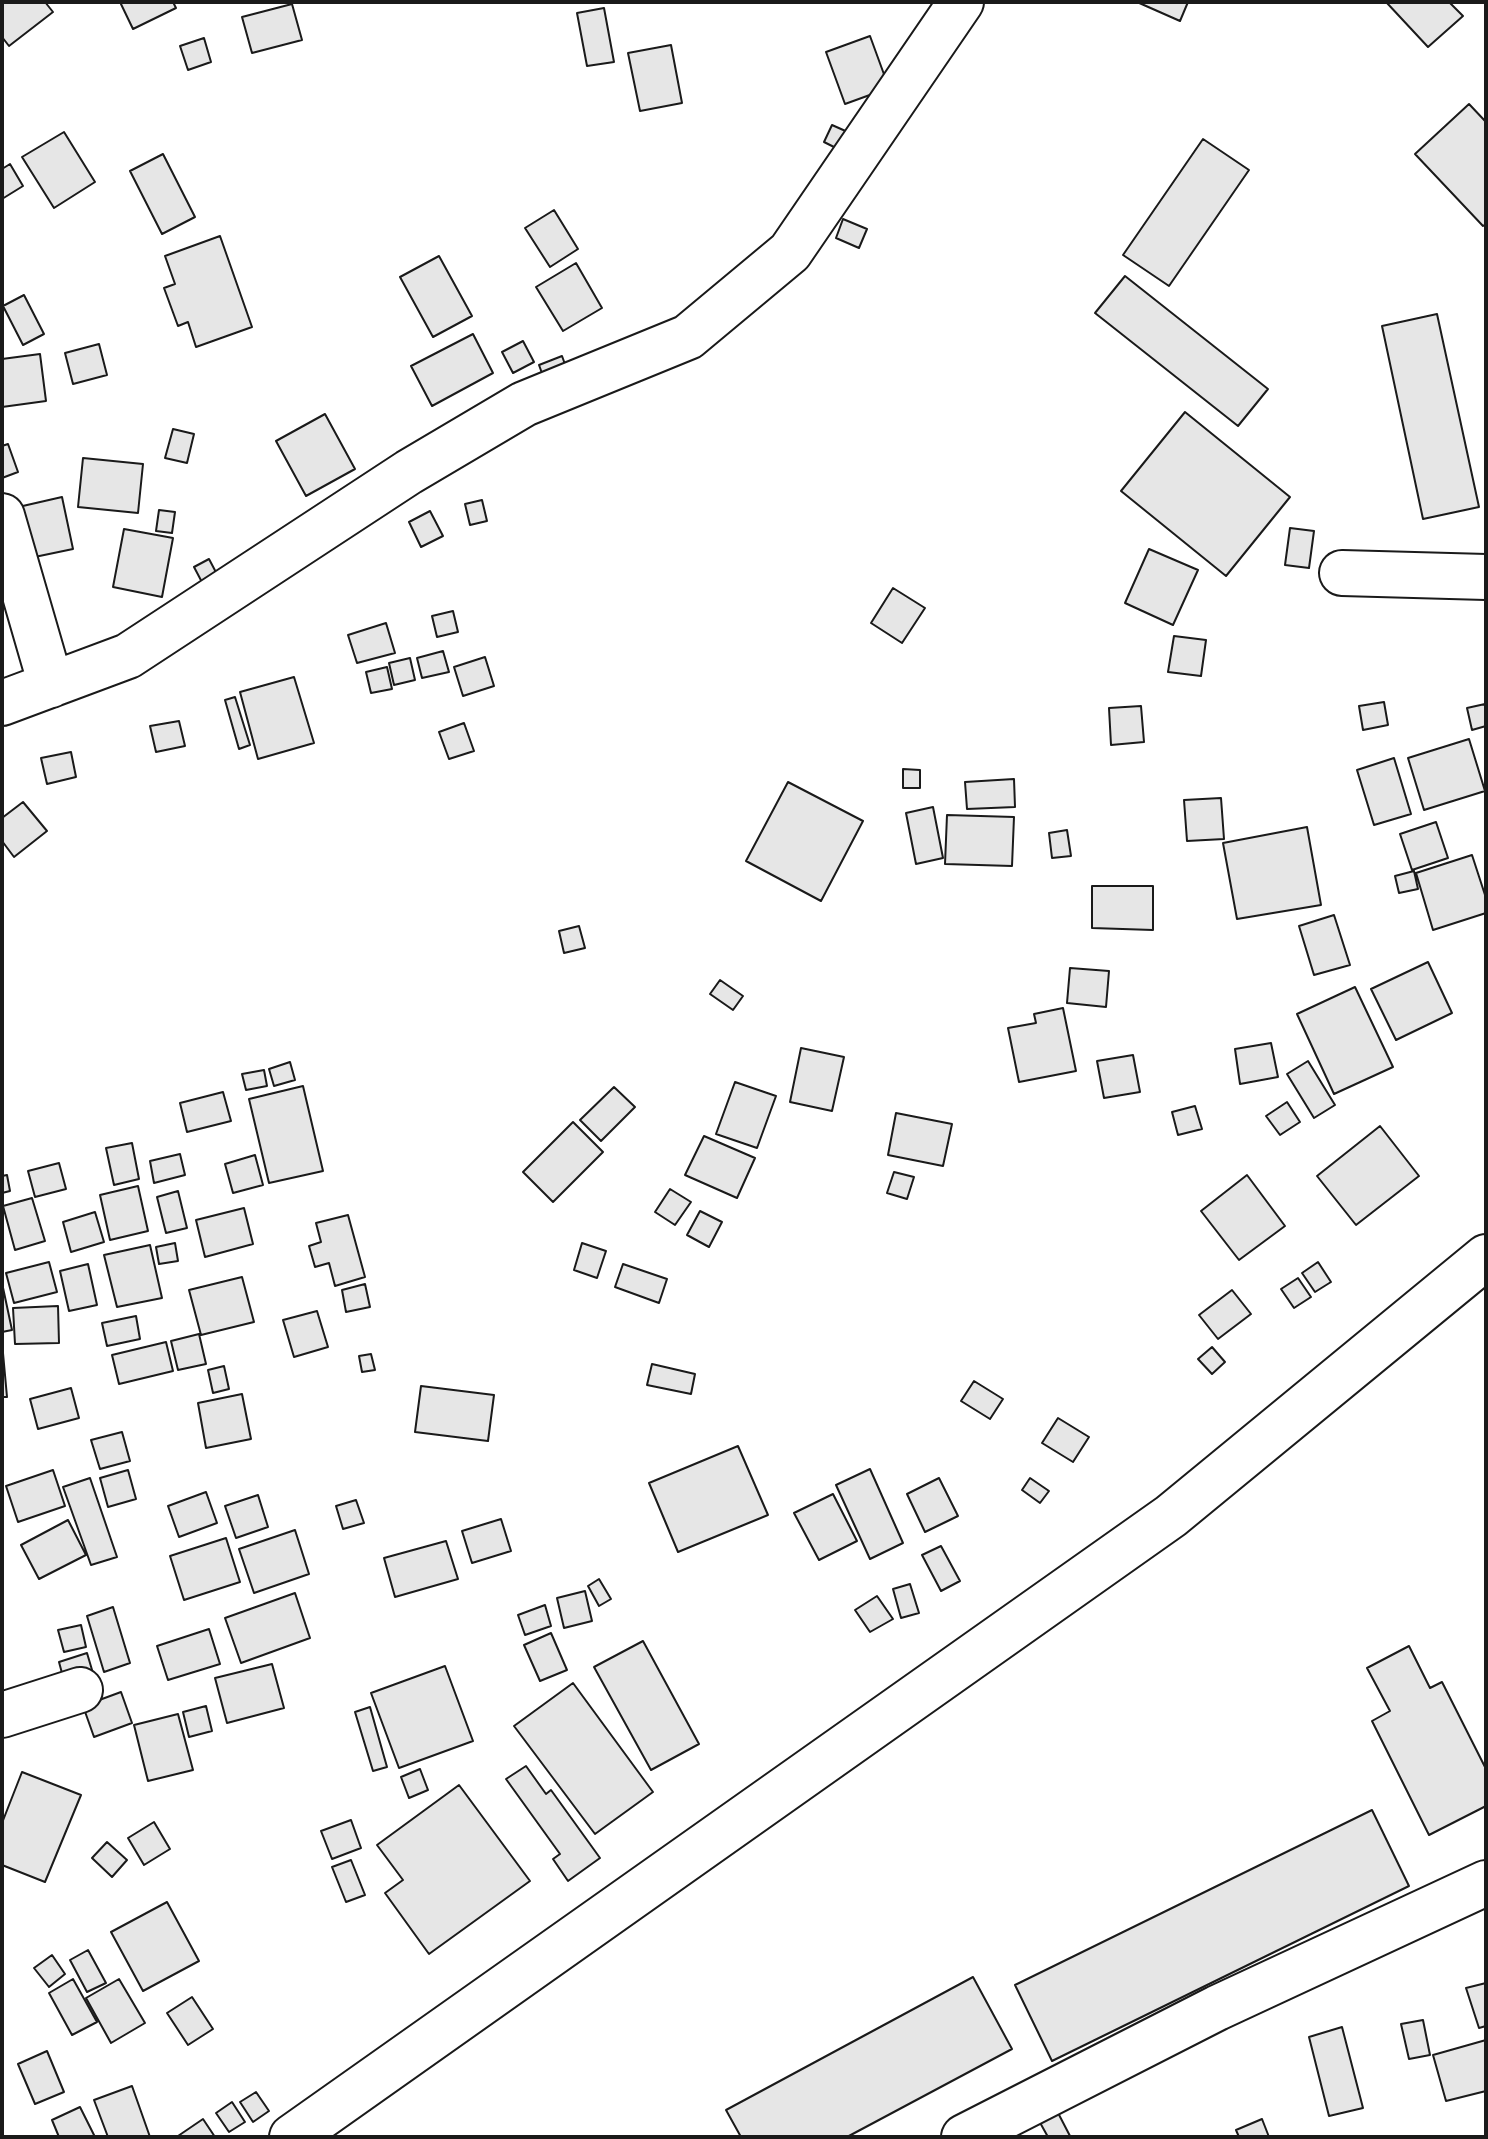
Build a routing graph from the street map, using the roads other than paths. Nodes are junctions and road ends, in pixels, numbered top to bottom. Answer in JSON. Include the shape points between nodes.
{"nodes":[{"id":1,"x":961,"y":2,"type":"edge"},
{"id":2,"x":2,"y":516,"type":"edge"},
{"id":3,"x":1342,"y":573,"type":"dead end"},
{"id":4,"x":1486,"y":577,"type":"edge"},
{"id":5,"x":51,"y":685,"type":"junction"},
{"id":6,"x":2,"y":703,"type":"edge"},
{"id":7,"x":1486,"y":1257,"type":"edge"},
{"id":8,"x":80,"y":1690,"type":"dead end"},
{"id":9,"x":2,"y":1715,"type":"edge"},
{"id":10,"x":1486,"y":1883,"type":"edge"},
{"id":11,"x":292,"y":2137,"type":"edge"},
{"id":12,"x":964,"y":2137,"type":"edge"}],
"edges":[{"from":1,"to":5,"type":"street","via":[[790,252],[688,337],[524,404],[409,472],[128,656]]},
{"from":2,"to":5,"type":"street"},
{"from":3,"to":4,"type":"street"},
{"from":5,"to":6,"type":"street"},
{"from":7,"to":11,"type":"street","via":[[1171,1516]]},
{"from":8,"to":9,"type":"street"},
{"from":10,"to":12,"type":"street","via":[[1217,2008]]}]}
